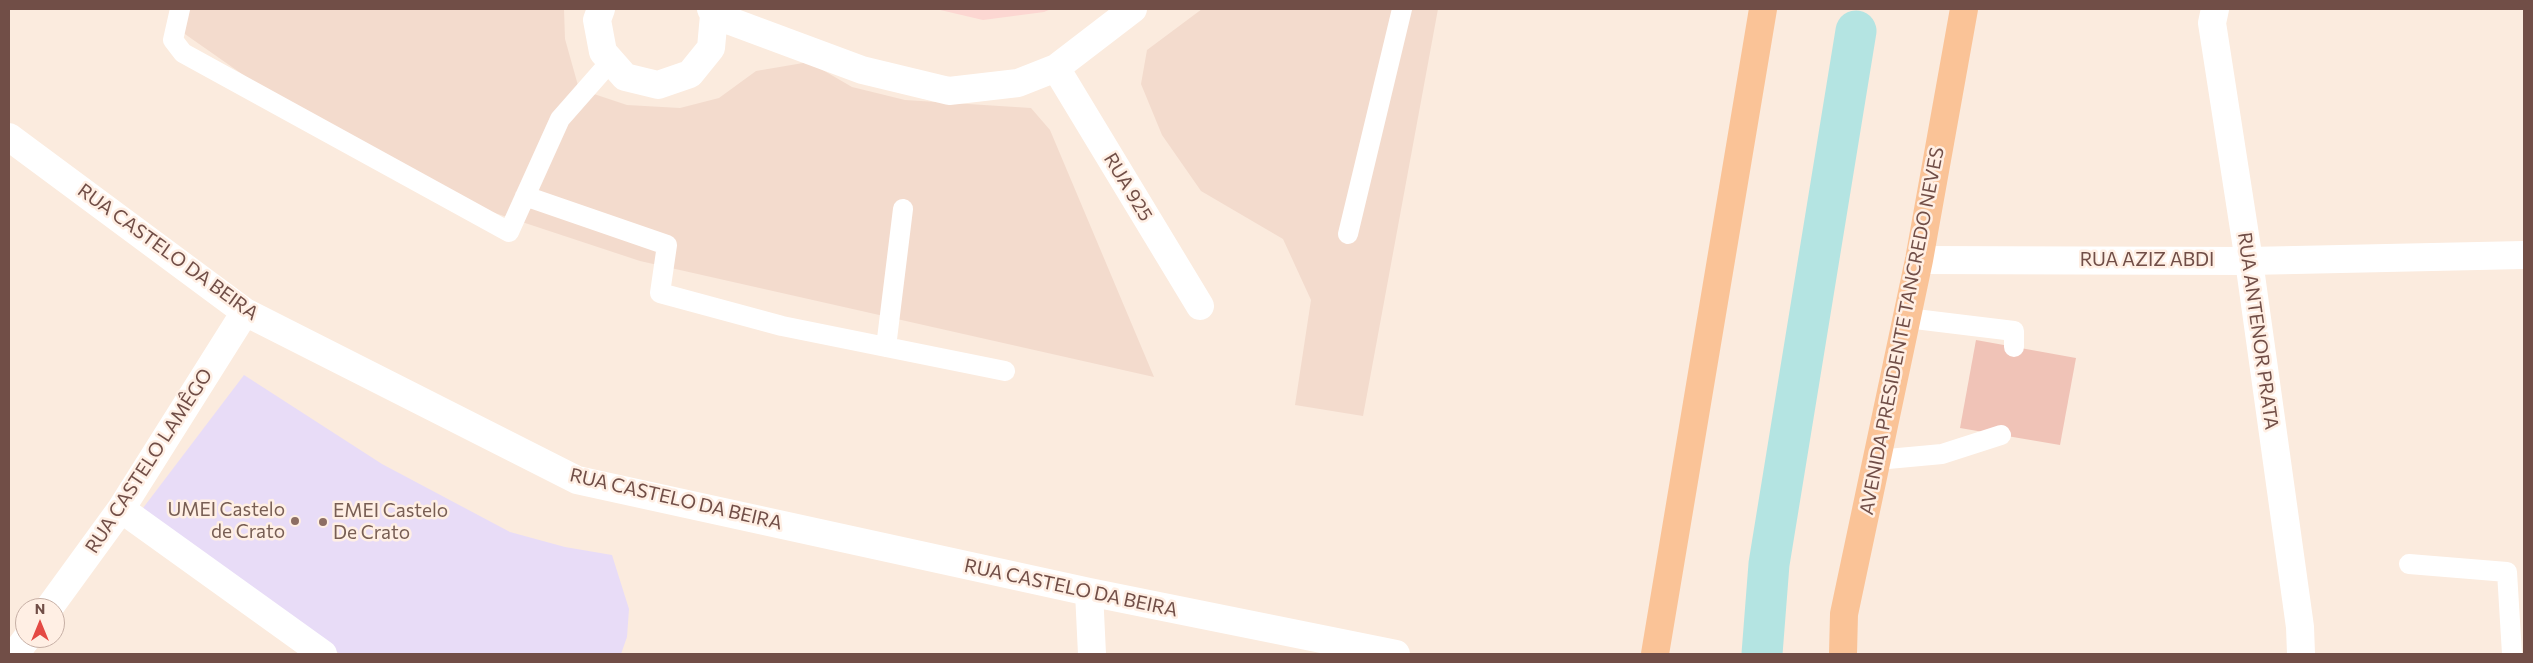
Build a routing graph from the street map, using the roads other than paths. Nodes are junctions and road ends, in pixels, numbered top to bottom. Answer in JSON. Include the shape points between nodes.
{"nodes":[{"id":1,"x":180,"y":9,"type":"edge"},
{"id":2,"x":601,"y":9,"type":"edge"},
{"id":3,"x":1133,"y":9,"type":"edge"},
{"id":4,"x":1402,"y":9,"type":"edge"},
{"id":5,"x":1763,"y":9,"type":"edge"},
{"id":6,"x":1964,"y":9,"type":"edge"},
{"id":7,"x":2215,"y":9,"type":"edge"},
{"id":8,"x":712,"y":12,"type":"edge"},
{"id":9,"x":611,"y":61,"type":"junction"},
{"id":10,"x":1056,"y":68,"type":"junction"},
{"id":11,"x":9,"y":138,"type":"edge"},
{"id":12,"x":525,"y":196,"type":"junction"},
{"id":13,"x":903,"y":209,"type":"dead end"},
{"id":14,"x":1348,"y":234,"type":"dead end"},
{"id":15,"x":2524,"y":255,"type":"edge"},
{"id":16,"x":1919,"y":260,"type":"junction"},
{"id":17,"x":2249,"y":261,"type":"junction"},
{"id":18,"x":1200,"y":306,"type":"dead end"},
{"id":19,"x":246,"y":312,"type":"junction"},
{"id":20,"x":1907,"y":318,"type":"junction"},
{"id":21,"x":886,"y":347,"type":"junction"},
{"id":22,"x":2014,"y":347,"type":"dead end"},
{"id":23,"x":1005,"y":371,"type":"dead end"},
{"id":24,"x":2001,"y":435,"type":"dead end"},
{"id":25,"x":1877,"y":460,"type":"junction"},
{"id":26,"x":121,"y":509,"type":"junction"},
{"id":27,"x":2409,"y":564,"type":"dead end"},
{"id":28,"x":1089,"y":592,"type":"junction"},
{"id":29,"x":56,"y":598,"type":"edge"},
{"id":30,"x":323,"y":654,"type":"edge"},
{"id":31,"x":1092,"y":654,"type":"edge"},
{"id":32,"x":1396,"y":654,"type":"edge"},
{"id":33,"x":1655,"y":654,"type":"edge"},
{"id":34,"x":1843,"y":654,"type":"edge"},
{"id":35,"x":2302,"y":654,"type":"edge"},
{"id":36,"x":2512,"y":654,"type":"edge"}],
"edges":[{"from":1,"to":12,"type":"lane","via":[[173,40],[183,53],[509,232]]},
{"from":2,"to":9,"type":"street","via":[[596,20],[603,52]]},
{"from":3,"to":10,"type":"street"},
{"from":4,"to":14,"type":"lane"},
{"from":5,"to":33,"type":"main road"},
{"from":6,"to":16,"type":"main road","name":"AVENIDA PRESIDENTE TANCREDO NEVES"},
{"from":7,"to":17,"type":"street","name":"RUA ANTENOR PRATA","via":[[2212,23]]},
{"from":8,"to":9,"type":"street","via":[[711,48],[690,74],[658,85],[625,77]]},
{"from":8,"to":10,"type":"street","via":[[862,70],[949,91],[1018,83]]},
{"from":9,"to":12,"type":"lane","via":[[560,119]]},
{"from":10,"to":18,"type":"street","name":"RUA 925"},
{"from":11,"to":19,"type":"street","name":"RUA CASTELO DA BEIRA"},
{"from":12,"to":21,"type":"lane","via":[[667,245],[660,293],[782,326]]},
{"from":13,"to":21,"type":"lane"},
{"from":15,"to":17,"type":"street","name":"RUA AZIZ ABDI"},
{"from":16,"to":17,"type":"street","name":"RUA AZIZ ABDI"},
{"from":16,"to":20,"type":"main road","name":"AVENIDA PRESIDENTE TANCREDO NEVES"},
{"from":17,"to":35,"type":"street","name":"RUA ANTENOR PRATA"},
{"from":19,"to":26,"type":"street","name":"RUA CASTELO LAMÊGO"},
{"from":19,"to":28,"type":"street","name":"RUA CASTELO DA BEIRA","via":[[578,480]]},
{"from":20,"to":22,"type":"lane","via":[[2014,331]]},
{"from":20,"to":25,"type":"main road","name":"AVENIDA PRESIDENTE TANCREDO NEVES"},
{"from":21,"to":23,"type":"lane"},
{"from":24,"to":25,"type":"lane","via":[[1942,454]]},
{"from":25,"to":34,"type":"main road","name":"AVENIDA PRESIDENTE TANCREDO NEVES","via":[[1844,614]]},
{"from":26,"to":29,"type":"street","name":"RUA CASTELO LAMÊGO"},
{"from":26,"to":30,"type":"street"},
{"from":27,"to":36,"type":"lane","via":[[2508,572]]},
{"from":28,"to":31,"type":"street"},
{"from":28,"to":32,"type":"street","name":"RUA CASTELO DA BEIRA"}]}
